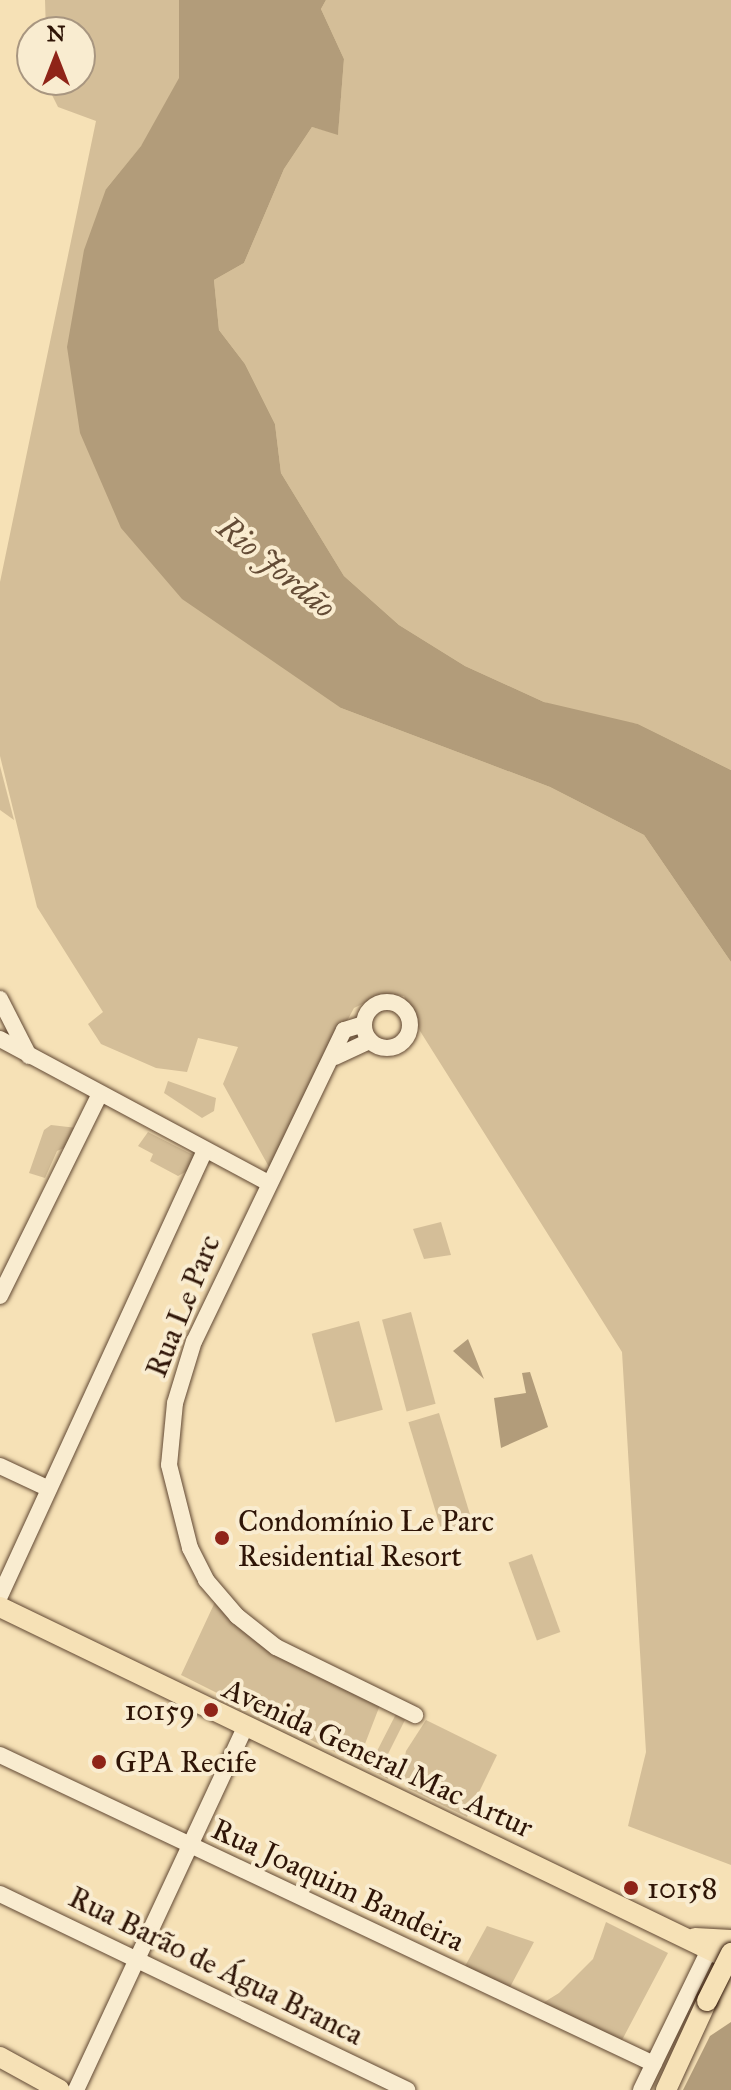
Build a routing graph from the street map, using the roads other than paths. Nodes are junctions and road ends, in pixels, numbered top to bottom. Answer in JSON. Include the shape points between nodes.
{"nodes":[{"id":1,"x":0,"y":999,"type":"edge"},
{"id":2,"x":364,"y":1024,"type":"junction"},
{"id":3,"x":0,"y":1039,"type":"edge"},
{"id":4,"x":370,"y":1041,"type":"junction"},
{"id":5,"x":29,"y":1056,"type":"junction"},
{"id":6,"x":335,"y":1057,"type":"junction"},
{"id":7,"x":99,"y":1096,"type":"junction"},
{"id":8,"x":204,"y":1152,"type":"junction"},
{"id":9,"x":267,"y":1182,"type":"junction"},
{"id":10,"x":0,"y":1296,"type":"edge"},
{"id":11,"x":0,"y":1466,"type":"edge"},
{"id":12,"x":47,"y":1488,"type":"junction"},
{"id":13,"x":0,"y":1596,"type":"edge"},
{"id":14,"x":0,"y":1607,"type":"edge"},
{"id":15,"x":415,"y":1715,"type":"dead end"},
{"id":16,"x":245,"y":1727,"type":"junction"},
{"id":17,"x":0,"y":1755,"type":"edge"},
{"id":18,"x":191,"y":1847,"type":"junction"},
{"id":19,"x":0,"y":1894,"type":"edge"},
{"id":20,"x":680,"y":1936,"type":"junction"},
{"id":21,"x":731,"y":1940,"type":"edge"},
{"id":22,"x":709,"y":1950,"type":"junction"},
{"id":23,"x":731,"y":1953,"type":"edge"},
{"id":24,"x":137,"y":1959,"type":"junction"},
{"id":25,"x":731,"y":1960,"type":"edge"},
{"id":26,"x":0,"y":2057,"type":"edge"},
{"id":27,"x":654,"y":2064,"type":"junction"},
{"id":28,"x":60,"y":2090,"type":"edge"},
{"id":29,"x":76,"y":2090,"type":"edge"},
{"id":30,"x":407,"y":2090,"type":"edge"},
{"id":31,"x":641,"y":2090,"type":"edge"},
{"id":32,"x":666,"y":2090,"type":"edge"}],
"edges":[{"from":1,"to":5,"type":"street"},
{"from":2,"to":4,"type":"street"},
{"from":2,"to":4,"type":"street","name":"Rua Le Parc","via":[[368,1011],[381,1002],[397,1003],[408,1014],[411,1029],[398,1046],[383,1048]]},
{"from":2,"to":6,"type":"street","name":"Rua Le Parc","via":[[344,1030]]},
{"from":3,"to":5,"type":"street"},
{"from":4,"to":6,"type":"street","name":"Rua Le Parc"},
{"from":5,"to":7,"type":"street"},
{"from":6,"to":9,"type":"street","name":"Rua Le Parc"},
{"from":7,"to":8,"type":"street"},
{"from":7,"to":10,"type":"street"},
{"from":8,"to":9,"type":"street"},
{"from":8,"to":12,"type":"street"},
{"from":9,"to":15,"type":"street","name":"Rua Le Parc","via":[[194,1341],[175,1403],[169,1465],[181,1525],[206,1580],[257,1634]]},
{"from":11,"to":12,"type":"street"},
{"from":12,"to":13,"type":"street"},
{"from":14,"to":16,"type":"main road","name":"Avenida General Mac Artur"},
{"from":16,"to":18,"type":"street"},
{"from":16,"to":20,"type":"main road","name":"Avenida General Mac Artur"},
{"from":17,"to":18,"type":"street","name":"Rua Joaquim Bandeira"},
{"from":18,"to":24,"type":"street"},
{"from":18,"to":27,"type":"street","name":"Rua Joaquim Bandeira"},
{"from":19,"to":24,"type":"street","name":"Rua Barão de Água Branca"},
{"from":20,"to":21,"type":"main road"},
{"from":20,"to":22,"type":"main road","name":"Avenida General Mac Artur"},
{"from":22,"to":25,"type":"main road","name":"Avenida General Mac Artur"},
{"from":22,"to":27,"type":"street"},
{"from":23,"to":32,"type":"main road","bridge":true},
{"from":24,"to":29,"type":"street"},
{"from":24,"to":30,"type":"street","name":"Rua Barão de Água Branca"},
{"from":26,"to":28,"type":"main road"},
{"from":27,"to":31,"type":"street"}]}
